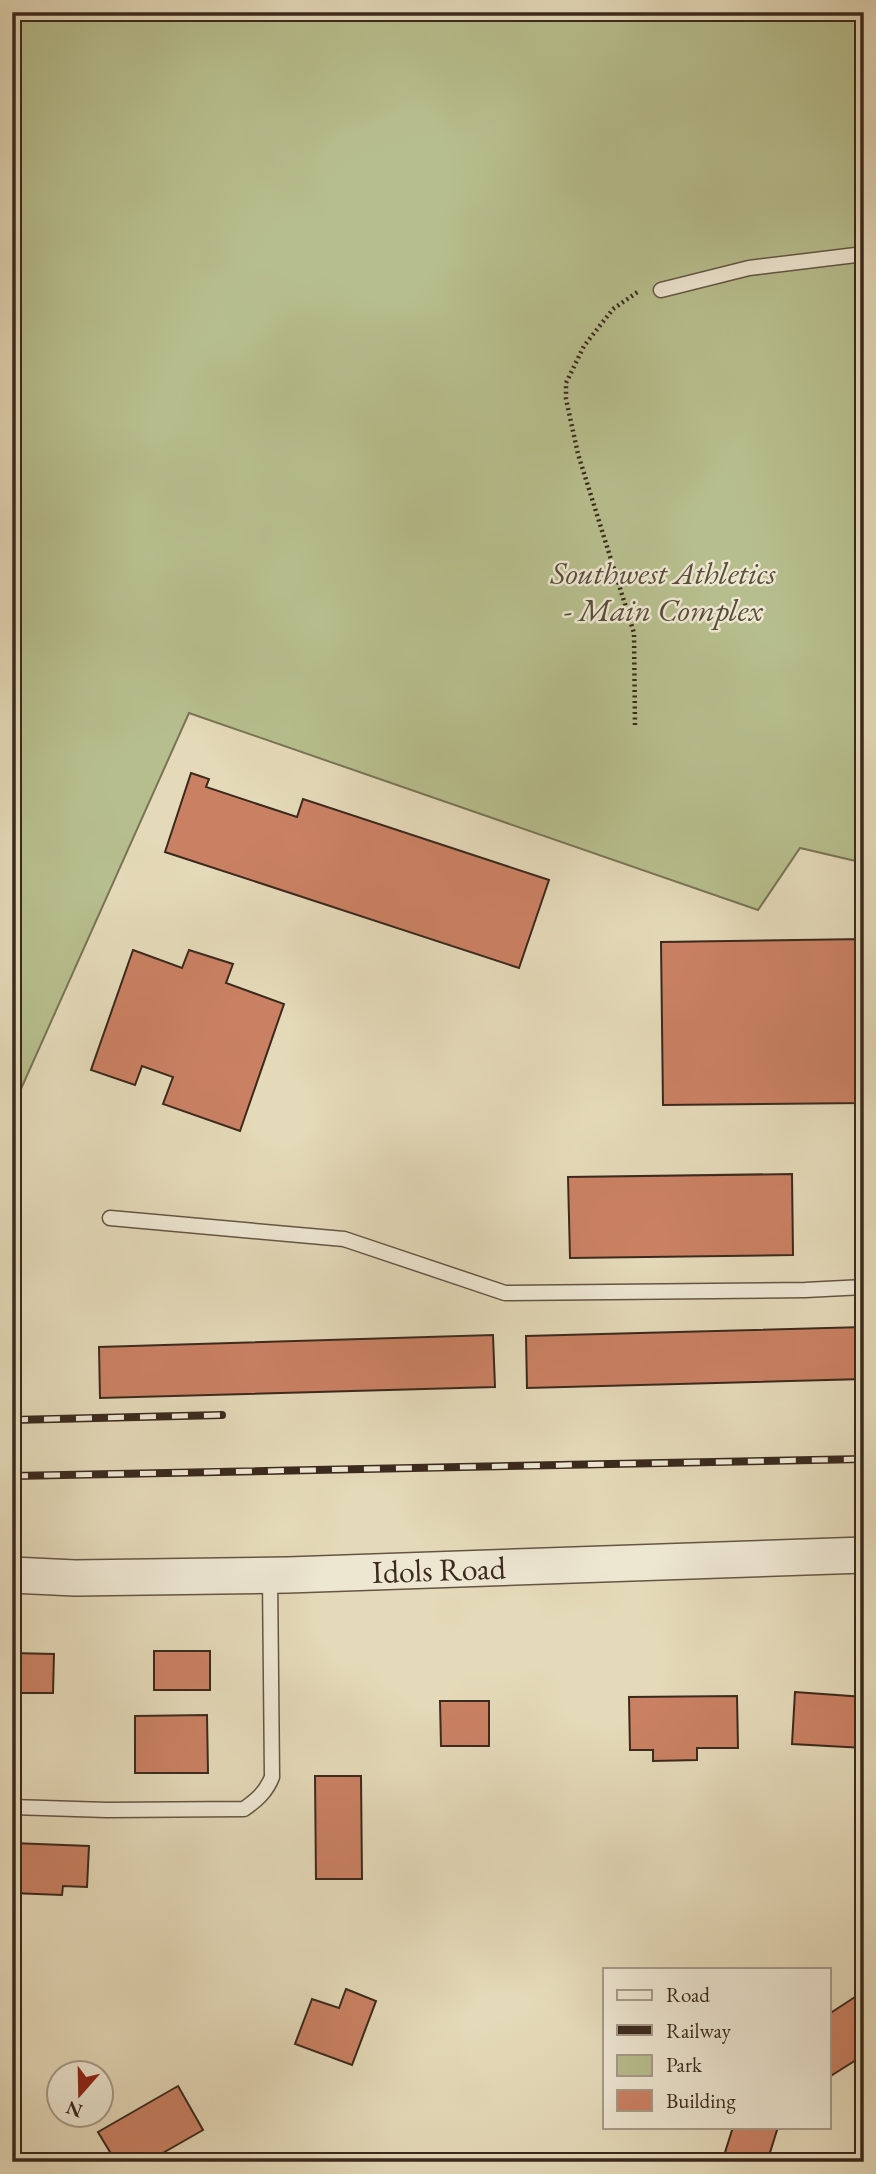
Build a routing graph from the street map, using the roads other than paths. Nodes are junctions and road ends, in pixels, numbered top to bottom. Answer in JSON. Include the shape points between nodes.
{"nodes":[{"id":1,"x":864,"y":254,"type":"edge"},
{"id":2,"x":654,"y":288,"type":"road end"},
{"id":3,"x":110,"y":1218,"type":"dead end"},
{"id":4,"x":864,"y":1287,"type":"edge"},
{"id":5,"x":864,"y":1555,"type":"edge"},
{"id":6,"x":12,"y":1575,"type":"edge"},
{"id":7,"x":270,"y":1576,"type":"junction"},
{"id":8,"x":12,"y":1807,"type":"edge"}],
"edges":[{"from":1,"to":2,"type":"lane","via":[[749,268]]},
{"from":3,"to":4,"type":"lane","via":[[344,1239],[505,1293]]},
{"from":5,"to":7,"type":"street","name":"Idols Road"},
{"from":6,"to":7,"type":"street","name":"Idols Road"},
{"from":7,"to":8,"type":"lane","via":[[272,1777],[257,1801],[244,1809]]}]}
